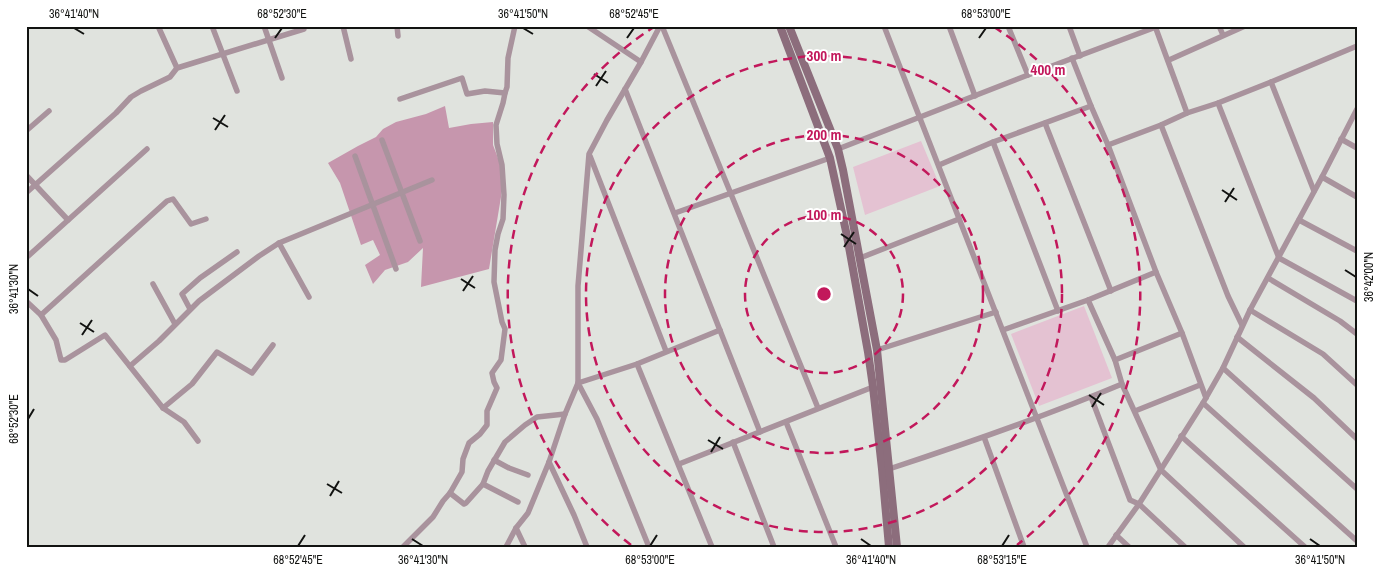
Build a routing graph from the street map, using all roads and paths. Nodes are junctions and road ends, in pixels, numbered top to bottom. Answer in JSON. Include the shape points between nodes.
{"nodes":[{"id":1,"x":158,"y":26,"type":"edge"},
{"id":2,"x":212,"y":26,"type":"edge"},
{"id":3,"x":264,"y":26,"type":"edge"},
{"id":4,"x":304,"y":26,"type":"edge"},
{"id":5,"x":343,"y":26,"type":"edge"},
{"id":6,"x":397,"y":26,"type":"edge"},
{"id":7,"x":515,"y":26,"type":"edge"},
{"id":8,"x":587,"y":26,"type":"edge"},
{"id":9,"x":661,"y":26,"type":"edge"},
{"id":10,"x":780,"y":26,"type":"edge"},
{"id":11,"x":789,"y":26,"type":"edge"},
{"id":12,"x":884,"y":26,"type":"edge"},
{"id":13,"x":949,"y":26,"type":"edge"},
{"id":14,"x":1008,"y":26,"type":"edge"},
{"id":15,"x":1069,"y":26,"type":"edge"},
{"id":16,"x":1220,"y":26,"type":"edge"},
{"id":17,"x":1245,"y":26,"type":"edge"},
{"id":18,"x":1156,"y":27,"type":"edge"},
{"id":19,"x":1223,"y":35,"type":"junction"},
{"id":20,"x":398,"y":36,"type":"dead end"},
{"id":21,"x":268,"y":39,"type":"junction"},
{"id":22,"x":1357,"y":46,"type":"edge"},
{"id":23,"x":223,"y":54,"type":"junction"},
{"id":24,"x":1080,"y":56,"type":"junction"},
{"id":25,"x":1072,"y":58,"type":"junction"},
{"id":26,"x":351,"y":59,"type":"dead end"},
{"id":27,"x":1169,"y":60,"type":"junction"},
{"id":28,"x":641,"y":62,"type":"junction"},
{"id":29,"x":177,"y":68,"type":"junction"},
{"id":30,"x":1028,"y":75,"type":"junction"},
{"id":31,"x":282,"y":78,"type":"dead end"},
{"id":32,"x":1271,"y":82,"type":"junction"},
{"id":33,"x":625,"y":89,"type":"junction"},
{"id":34,"x":237,"y":91,"type":"dead end"},
{"id":35,"x":504,"y":93,"type":"junction"},
{"id":36,"x":975,"y":96,"type":"junction"},
{"id":37,"x":400,"y":99,"type":"dead end"},
{"id":38,"x":1218,"y":103,"type":"junction"},
{"id":39,"x":1091,"y":106,"type":"junction"},
{"id":40,"x":1357,"y":109,"type":"edge"},
{"id":41,"x":49,"y":111,"type":"dead end"},
{"id":42,"x":1187,"y":113,"type":"junction"},
{"id":43,"x":920,"y":116,"type":"junction"},
{"id":44,"x":1045,"y":123,"type":"junction"},
{"id":45,"x":1160,"y":125,"type":"junction"},
{"id":46,"x":26,"y":131,"type":"edge"},
{"id":47,"x":1342,"y":139,"type":"junction"},
{"id":48,"x":382,"y":140,"type":"dead end"},
{"id":49,"x":993,"y":142,"type":"junction"},
{"id":50,"x":1108,"y":145,"type":"junction"},
{"id":51,"x":1357,"y":148,"type":"edge"},
{"id":52,"x":148,"y":149,"type":"dead end"},
{"id":53,"x":838,"y":150,"type":"junction"},
{"id":54,"x":589,"y":154,"type":"junction"},
{"id":55,"x":355,"y":156,"type":"dead end"},
{"id":56,"x":830,"y":158,"type":"junction"},
{"id":57,"x":939,"y":165,"type":"junction"},
{"id":58,"x":26,"y":175,"type":"edge"},
{"id":59,"x":1322,"y":177,"type":"junction"},
{"id":60,"x":432,"y":180,"type":"dead end"},
{"id":61,"x":35,"y":185,"type":"junction"},
{"id":62,"x":1314,"y":191,"type":"junction"},
{"id":63,"x":402,"y":192,"type":"junction"},
{"id":64,"x":26,"y":193,"type":"edge"},
{"id":65,"x":731,"y":194,"type":"junction"},
{"id":66,"x":1357,"y":197,"type":"edge"},
{"id":67,"x":372,"y":204,"type":"junction"},
{"id":68,"x":675,"y":214,"type":"junction"},
{"id":69,"x":206,"y":219,"type":"dead end"},
{"id":70,"x":959,"y":219,"type":"junction"},
{"id":71,"x":68,"y":220,"type":"junction"},
{"id":72,"x":1299,"y":220,"type":"junction"},
{"id":73,"x":420,"y":241,"type":"dead end"},
{"id":74,"x":279,"y":243,"type":"junction"},
{"id":75,"x":1357,"y":251,"type":"edge"},
{"id":76,"x":237,"y":252,"type":"dead end"},
{"id":77,"x":26,"y":258,"type":"edge"},
{"id":78,"x":860,"y":258,"type":"junction"},
{"id":79,"x":1279,"y":258,"type":"junction"},
{"id":80,"x":396,"y":269,"type":"dead end"},
{"id":81,"x":1156,"y":272,"type":"junction"},
{"id":82,"x":1268,"y":278,"type":"junction"},
{"id":83,"x":153,"y":284,"type":"dead end"},
{"id":84,"x":1111,"y":291,"type":"junction"},
{"id":85,"x":308,"y":297,"type":"dead end"},
{"id":86,"x":1088,"y":300,"type":"junction"},
{"id":87,"x":26,"y":301,"type":"edge"},
{"id":88,"x":1357,"y":301,"type":"edge"},
{"id":89,"x":190,"y":309,"type":"junction"},
{"id":90,"x":1058,"y":310,"type":"junction"},
{"id":91,"x":1250,"y":310,"type":"junction"},
{"id":92,"x":996,"y":312,"type":"junction"},
{"id":93,"x":41,"y":315,"type":"junction"},
{"id":94,"x":176,"y":324,"type":"junction"},
{"id":95,"x":1242,"y":325,"type":"junction"},
{"id":96,"x":720,"y":330,"type":"junction"},
{"id":97,"x":1003,"y":330,"type":"junction"},
{"id":98,"x":1182,"y":333,"type":"junction"},
{"id":99,"x":1357,"y":334,"type":"edge"},
{"id":100,"x":1237,"y":337,"type":"junction"},
{"id":101,"x":273,"y":345,"type":"dead end"},
{"id":102,"x":877,"y":350,"type":"junction"},
{"id":103,"x":666,"y":351,"type":"junction"},
{"id":104,"x":1115,"y":360,"type":"junction"},
{"id":105,"x":637,"y":364,"type":"junction"},
{"id":106,"x":130,"y":366,"type":"junction"},
{"id":107,"x":1223,"y":368,"type":"junction"},
{"id":108,"x":578,"y":383,"type":"junction"},
{"id":109,"x":1122,"y":384,"type":"junction"},
{"id":110,"x":1200,"y":385,"type":"junction"},
{"id":111,"x":873,"y":386,"type":"junction"},
{"id":112,"x":1357,"y":386,"type":"edge"},
{"id":113,"x":1091,"y":397,"type":"junction"},
{"id":114,"x":1204,"y":400,"type":"junction"},
{"id":115,"x":163,"y":408,"type":"junction"},
{"id":116,"x":818,"y":408,"type":"junction"},
{"id":117,"x":1134,"y":410,"type":"junction"},
{"id":118,"x":565,"y":414,"type":"junction"},
{"id":119,"x":1036,"y":418,"type":"junction"},
{"id":120,"x":786,"y":422,"type":"junction"},
{"id":121,"x":760,"y":432,"type":"junction"},
{"id":122,"x":1181,"y":436,"type":"junction"},
{"id":123,"x":984,"y":437,"type":"junction"},
{"id":124,"x":1357,"y":439,"type":"edge"},
{"id":125,"x":198,"y":441,"type":"dead end"},
{"id":126,"x":733,"y":442,"type":"junction"},
{"id":127,"x":494,"y":460,"type":"junction"},
{"id":128,"x":549,"y":462,"type":"junction"},
{"id":129,"x":679,"y":464,"type":"junction"},
{"id":130,"x":889,"y":469,"type":"junction"},
{"id":131,"x":1161,"y":470,"type":"junction"},
{"id":132,"x":528,"y":475,"type":"dead end"},
{"id":133,"x":483,"y":484,"type":"junction"},
{"id":134,"x":1357,"y":489,"type":"edge"},
{"id":135,"x":450,"y":493,"type":"junction"},
{"id":136,"x":518,"y":502,"type":"dead end"},
{"id":137,"x":1139,"y":504,"type":"junction"},
{"id":138,"x":516,"y":528,"type":"junction"},
{"id":139,"x":1116,"y":535,"type":"junction"},
{"id":140,"x":1357,"y":541,"type":"edge"},
{"id":141,"x":403,"y":547,"type":"edge"},
{"id":142,"x":506,"y":547,"type":"edge"},
{"id":143,"x":524,"y":547,"type":"edge"},
{"id":144,"x":587,"y":547,"type":"edge"},
{"id":145,"x":649,"y":547,"type":"edge"},
{"id":146,"x":712,"y":547,"type":"edge"},
{"id":147,"x":774,"y":547,"type":"edge"},
{"id":148,"x":836,"y":547,"type":"edge"},
{"id":149,"x":889,"y":547,"type":"edge"},
{"id":150,"x":898,"y":547,"type":"edge"},
{"id":151,"x":1024,"y":547,"type":"edge"},
{"id":152,"x":1087,"y":547,"type":"edge"},
{"id":153,"x":1108,"y":547,"type":"edge"},
{"id":154,"x":1129,"y":547,"type":"edge"},
{"id":155,"x":1185,"y":547,"type":"edge"},
{"id":156,"x":1244,"y":547,"type":"edge"},
{"id":157,"x":1305,"y":547,"type":"edge"}],
"edges":[{"from":1,"to":29,"type":"street"},
{"from":2,"to":23,"type":"street"},
{"from":3,"to":21,"type":"street"},
{"from":4,"to":21,"type":"street"},
{"from":5,"to":26,"type":"street"},
{"from":6,"to":20,"type":"street"},
{"from":7,"to":35,"type":"street"},
{"from":8,"to":28,"type":"street"},
{"from":9,"to":28,"type":"street"},
{"from":9,"to":65,"type":"street"},
{"from":10,"to":56,"type":"main road"},
{"from":11,"to":53,"type":"main road"},
{"from":12,"to":43,"type":"street"},
{"from":13,"to":36,"type":"street"},
{"from":14,"to":30,"type":"street"},
{"from":15,"to":24,"type":"street"},
{"from":16,"to":19,"type":"street"},
{"from":17,"to":19,"type":"street"},
{"from":18,"to":24,"type":"street"},
{"from":18,"to":27,"type":"street"},
{"from":19,"to":27,"type":"street"},
{"from":21,"to":23,"type":"street"},
{"from":21,"to":31,"type":"street"},
{"from":22,"to":32,"type":"street"},
{"from":23,"to":29,"type":"street"},
{"from":23,"to":34,"type":"street"},
{"from":24,"to":25,"type":"street"},
{"from":25,"to":30,"type":"street"},
{"from":25,"to":39,"type":"street"},
{"from":27,"to":42,"type":"street"},
{"from":28,"to":33,"type":"street"},
{"from":29,"to":61,"type":"street","via":[[170,77],[131,97]]},
{"from":30,"to":36,"type":"street"},
{"from":32,"to":38,"type":"street"},
{"from":32,"to":62,"type":"street"},
{"from":33,"to":54,"type":"street"},
{"from":33,"to":68,"type":"street"},
{"from":35,"to":37,"type":"street","via":[[467,94],[462,78]]},
{"from":35,"to":135,"type":"street","via":[[496,125],[504,195],[503,219],[495,250],[494,282],[506,329],[501,360],[492,373],[497,388],[487,411],[487,425],[469,443],[462,472]]},
{"from":36,"to":43,"type":"street"},
{"from":38,"to":42,"type":"street"},
{"from":38,"to":79,"type":"street"},
{"from":39,"to":44,"type":"street"},
{"from":39,"to":50,"type":"street"},
{"from":40,"to":47,"type":"street"},
{"from":41,"to":46,"type":"street"},
{"from":42,"to":45,"type":"street"},
{"from":43,"to":53,"type":"street"},
{"from":43,"to":57,"type":"street"},
{"from":44,"to":49,"type":"street"},
{"from":44,"to":84,"type":"street"},
{"from":45,"to":50,"type":"street"},
{"from":45,"to":95,"type":"street"},
{"from":47,"to":51,"type":"street"},
{"from":47,"to":59,"type":"street"},
{"from":48,"to":63,"type":"street"},
{"from":49,"to":57,"type":"street"},
{"from":49,"to":90,"type":"street"},
{"from":50,"to":81,"type":"street"},
{"from":52,"to":71,"type":"street"},
{"from":53,"to":78,"type":"main road"},
{"from":54,"to":103,"type":"street"},
{"from":54,"to":108,"type":"street","via":[[578,286]]},
{"from":55,"to":67,"type":"street"},
{"from":56,"to":65,"type":"street"},
{"from":56,"to":111,"type":"main road"},
{"from":57,"to":70,"type":"street"},
{"from":58,"to":61,"type":"street"},
{"from":59,"to":62,"type":"street"},
{"from":59,"to":66,"type":"street"},
{"from":60,"to":63,"type":"street"},
{"from":61,"to":64,"type":"street"},
{"from":61,"to":71,"type":"street"},
{"from":62,"to":72,"type":"street"},
{"from":63,"to":67,"type":"street"},
{"from":63,"to":73,"type":"street"},
{"from":65,"to":68,"type":"street"},
{"from":65,"to":116,"type":"street"},
{"from":67,"to":74,"type":"street"},
{"from":67,"to":80,"type":"street"},
{"from":68,"to":96,"type":"street"},
{"from":69,"to":93,"type":"street","via":[[191,224],[173,199],[167,201]]},
{"from":70,"to":78,"type":"street"},
{"from":70,"to":92,"type":"street"},
{"from":71,"to":77,"type":"street"},
{"from":72,"to":75,"type":"street"},
{"from":72,"to":79,"type":"street"},
{"from":74,"to":85,"type":"street"},
{"from":74,"to":89,"type":"street"},
{"from":76,"to":89,"type":"street","via":[[182,294]]},
{"from":78,"to":102,"type":"main road"},
{"from":79,"to":82,"type":"street"},
{"from":79,"to":88,"type":"street"},
{"from":81,"to":84,"type":"street"},
{"from":81,"to":98,"type":"street"},
{"from":82,"to":91,"type":"street"},
{"from":82,"to":99,"type":"street"},
{"from":83,"to":94,"type":"street"},
{"from":84,"to":86,"type":"street"},
{"from":86,"to":90,"type":"street"},
{"from":86,"to":104,"type":"street"},
{"from":87,"to":93,"type":"street"},
{"from":89,"to":94,"type":"street"},
{"from":90,"to":97,"type":"street"},
{"from":91,"to":95,"type":"street"},
{"from":91,"to":112,"type":"street","via":[[1323,354]]},
{"from":92,"to":97,"type":"street"},
{"from":92,"to":102,"type":"street"},
{"from":93,"to":106,"type":"street","via":[[56,340],[61,360],[106,334]]},
{"from":94,"to":106,"type":"street"},
{"from":95,"to":100,"type":"street"},
{"from":96,"to":103,"type":"street"},
{"from":96,"to":121,"type":"street"},
{"from":97,"to":119,"type":"street"},
{"from":98,"to":104,"type":"street"},
{"from":98,"to":110,"type":"street"},
{"from":100,"to":107,"type":"street"},
{"from":100,"to":124,"type":"street","via":[[1314,398]]},
{"from":101,"to":115,"type":"street","via":[[252,373],[217,352],[192,384]]},
{"from":102,"to":130,"type":"main road"},
{"from":103,"to":105,"type":"street"},
{"from":104,"to":109,"type":"street"},
{"from":105,"to":108,"type":"street"},
{"from":105,"to":129,"type":"street"},
{"from":106,"to":115,"type":"street"},
{"from":107,"to":114,"type":"street"},
{"from":107,"to":134,"type":"street"},
{"from":108,"to":118,"type":"street"},
{"from":108,"to":145,"type":"street","via":[[597,419]]},
{"from":109,"to":113,"type":"street"},
{"from":109,"to":117,"type":"street"},
{"from":110,"to":114,"type":"street"},
{"from":110,"to":117,"type":"street"},
{"from":111,"to":116,"type":"street"},
{"from":111,"to":149,"type":"main road"},
{"from":113,"to":119,"type":"street"},
{"from":113,"to":137,"type":"street","via":[[1130,500]]},
{"from":114,"to":122,"type":"street"},
{"from":114,"to":140,"type":"street"},
{"from":115,"to":125,"type":"street","via":[[184,422]]},
{"from":116,"to":120,"type":"street"},
{"from":117,"to":131,"type":"street"},
{"from":118,"to":127,"type":"street","via":[[537,417],[525,424],[505,442]]},
{"from":118,"to":128,"type":"street"},
{"from":119,"to":123,"type":"street"},
{"from":119,"to":152,"type":"street"},
{"from":120,"to":121,"type":"street"},
{"from":120,"to":148,"type":"street"},
{"from":121,"to":126,"type":"street"},
{"from":122,"to":131,"type":"street"},
{"from":122,"to":157,"type":"street"},
{"from":123,"to":130,"type":"street"},
{"from":123,"to":151,"type":"street"},
{"from":126,"to":129,"type":"street"},
{"from":126,"to":147,"type":"street"},
{"from":127,"to":132,"type":"street"},
{"from":127,"to":133,"type":"street"},
{"from":128,"to":138,"type":"street","via":[[528,513]]},
{"from":128,"to":144,"type":"street"},
{"from":129,"to":146,"type":"street"},
{"from":130,"to":150,"type":"main road"},
{"from":131,"to":137,"type":"street"},
{"from":131,"to":156,"type":"street"},
{"from":133,"to":135,"type":"street","via":[[464,504]]},
{"from":133,"to":136,"type":"street"},
{"from":135,"to":141,"type":"street","via":[[433,517]]},
{"from":137,"to":139,"type":"street"},
{"from":137,"to":155,"type":"street"},
{"from":138,"to":142,"type":"street"},
{"from":138,"to":143,"type":"street"},
{"from":139,"to":153,"type":"street"},
{"from":139,"to":154,"type":"street"}]}
